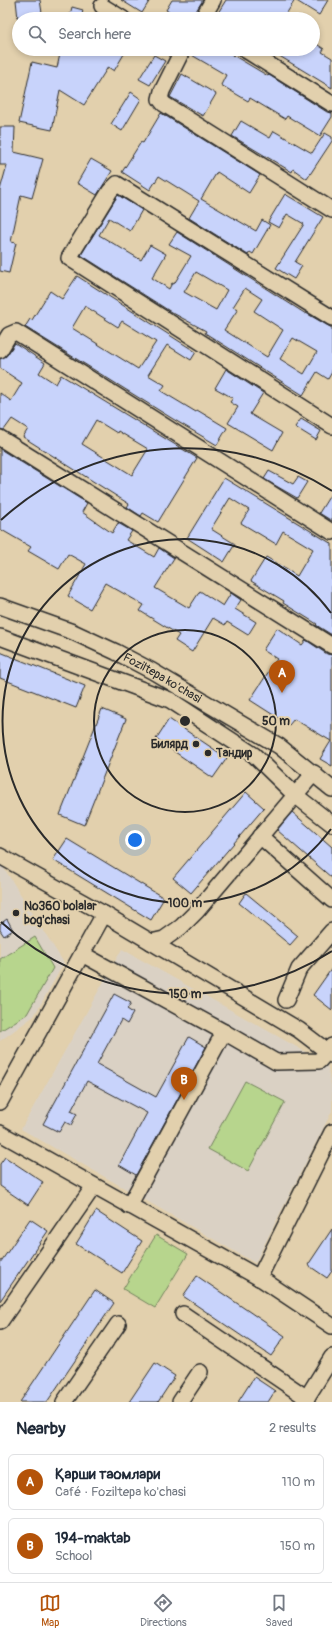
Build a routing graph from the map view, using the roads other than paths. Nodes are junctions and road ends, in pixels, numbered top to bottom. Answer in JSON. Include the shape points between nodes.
{"nodes":[{"id":1,"x":213,"y":0,"type":"edge"},
{"id":2,"x":102,"y":6,"type":"dead end"},
{"id":3,"x":112,"y":12,"type":"edge"},
{"id":4,"x":206,"y":12,"type":"edge"},
{"id":5,"x":176,"y":56,"type":"edge"},
{"id":6,"x":255,"y":56,"type":"edge"},
{"id":7,"x":332,"y":104,"type":"edge"},
{"id":8,"x":332,"y":210,"type":"edge"},
{"id":9,"x":332,"y":318,"type":"edge"},
{"id":10,"x":0,"y":350,"type":"edge"},
{"id":11,"x":332,"y":426,"type":"edge"},
{"id":12,"x":0,"y":438,"type":"edge"},
{"id":13,"x":332,"y":532,"type":"edge"},
{"id":14,"x":0,"y":606,"type":"edge"},
{"id":15,"x":0,"y":637,"type":"edge"},
{"id":16,"x":332,"y":646,"type":"edge"},
{"id":17,"x":314,"y":773,"type":"junction"},
{"id":18,"x":332,"y":784,"type":"edge"},
{"id":19,"x":332,"y":789,"type":"edge"},
{"id":20,"x":295,"y":795,"type":"junction"},
{"id":21,"x":332,"y":824,"type":"edge"},
{"id":22,"x":260,"y":836,"type":"junction"},
{"id":23,"x":0,"y":856,"type":"edge"},
{"id":24,"x":332,"y":900,"type":"edge"},
{"id":25,"x":104,"y":914,"type":"junction"},
{"id":26,"x":332,"y":931,"type":"edge"},
{"id":27,"x":150,"y":942,"type":"junction"},
{"id":28,"x":82,"y":954,"type":"junction"},
{"id":29,"x":286,"y":1000,"type":"dead end"},
{"id":30,"x":224,"y":1032,"type":"junction"},
{"id":31,"x":331,"y":1051,"type":"edge"},
{"id":32,"x":0,"y":1102,"type":"edge"},
{"id":33,"x":332,"y":1132,"type":"edge"},
{"id":34,"x":0,"y":1133,"type":"edge"},
{"id":35,"x":94,"y":1186,"type":"junction"},
{"id":36,"x":129,"y":1206,"type":"junction"},
{"id":37,"x":258,"y":1278,"type":"junction"},
{"id":38,"x":183,"y":1314,"type":"dead end"},
{"id":39,"x":0,"y":1322,"type":"edge"},
{"id":40,"x":118,"y":1324,"type":"dead end"},
{"id":41,"x":332,"y":1326,"type":"edge"},
{"id":42,"x":332,"y":1357,"type":"edge"},
{"id":43,"x":200,"y":1372,"type":"dead end"},
{"id":44,"x":306,"y":1400,"type":"edge"},
{"id":45,"x":64,"y":1402,"type":"edge"},
{"id":46,"x":180,"y":1402,"type":"edge"}],
"edges":[{"from":1,"to":4,"type":"street"},
{"from":2,"to":3,"type":"street"},
{"from":5,"to":8,"type":"street","via":[[162,91],[162,102]]},
{"from":6,"to":7,"type":"street"},
{"from":9,"to":11,"type":"street","via":[[117,184],[110,191],[69,258]]},
{"from":10,"to":13,"type":"street","via":[[10,335],[16,332]]},
{"from":12,"to":16,"type":"street"},
{"from":14,"to":17,"type":"street","name":"Foziltepa ko'chasi","via":[[72,632],[116,652],[279,746]]},
{"from":15,"to":20,"type":"street","via":[[170,700],[254,755]]},
{"from":17,"to":18,"type":"street","name":"Foziltepa ko'chasi"},
{"from":17,"to":19,"type":"street","name":"Foziltepa ko'chasi"},
{"from":17,"to":20,"type":"street"},
{"from":20,"to":21,"type":"street"},
{"from":20,"to":22,"type":"street"},
{"from":22,"to":24,"type":"street"},
{"from":22,"to":27,"type":"street","via":[[181,927],[164,939]]},
{"from":23,"to":25,"type":"street"},
{"from":25,"to":27,"type":"street"},
{"from":25,"to":28,"type":"street"},
{"from":26,"to":29,"type":"street","via":[[299,969]]},
{"from":27,"to":31,"type":"street"},
{"from":28,"to":30,"type":"street"},
{"from":28,"to":32,"type":"street"},
{"from":30,"to":31,"type":"street","via":[[276,1062],[319,1061]]},
{"from":30,"to":36,"type":"street"},
{"from":33,"to":37,"type":"street"},
{"from":34,"to":35,"type":"street"},
{"from":35,"to":36,"type":"street"},
{"from":35,"to":39,"type":"street"},
{"from":36,"to":37,"type":"street"},
{"from":37,"to":41,"type":"street"},
{"from":38,"to":44,"type":"street"},
{"from":40,"to":45,"type":"street"},
{"from":42,"to":44,"type":"street"},
{"from":43,"to":46,"type":"street"}]}
